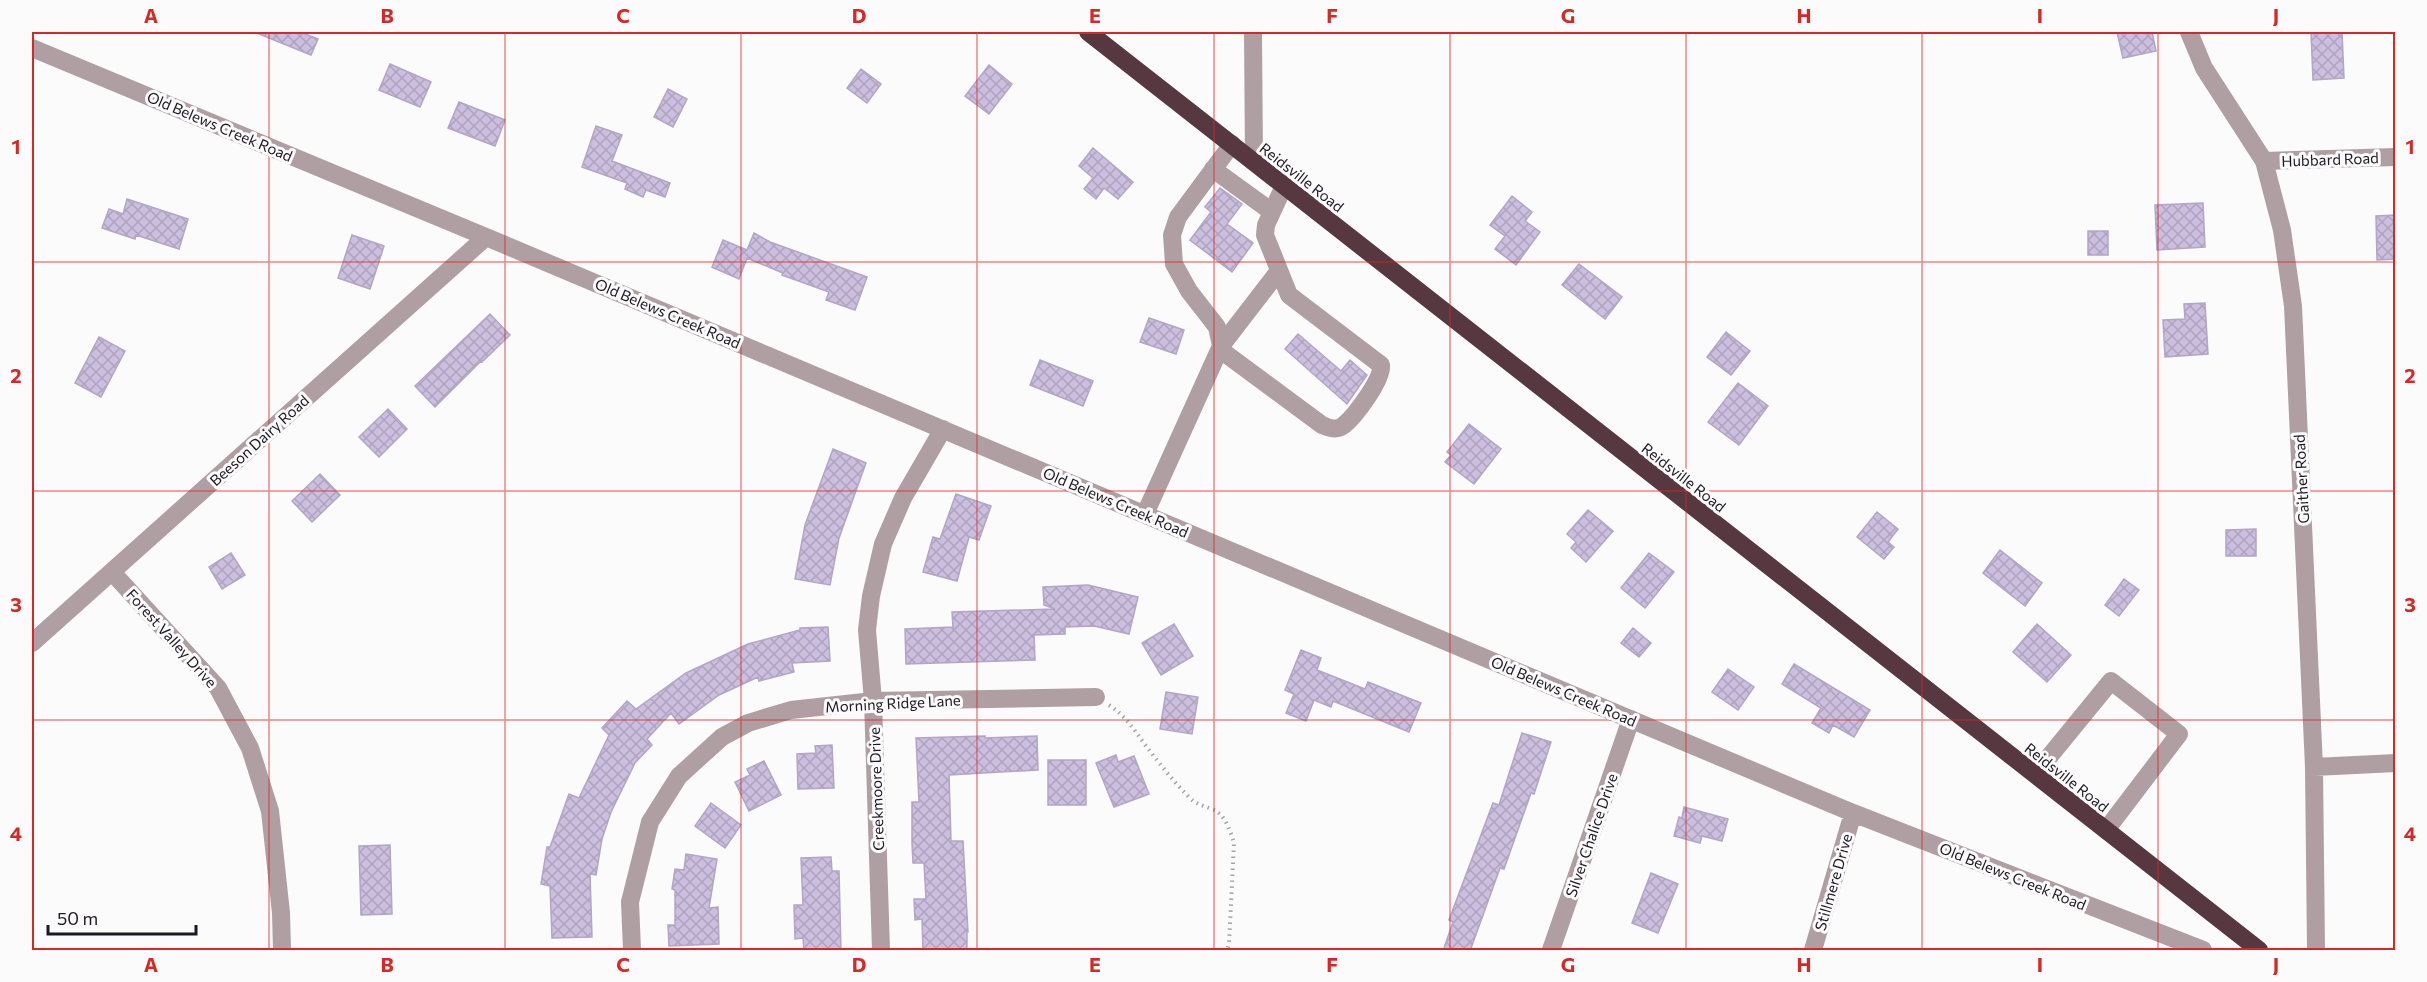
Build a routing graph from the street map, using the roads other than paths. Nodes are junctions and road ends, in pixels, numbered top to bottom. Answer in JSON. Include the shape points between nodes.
{"nodes":[{"id":1,"x":1088,"y":32,"type":"edge"},
{"id":2,"x":1253,"y":32,"type":"edge"},
{"id":3,"x":2189,"y":32,"type":"edge"},
{"id":4,"x":32,"y":48,"type":"edge"},
{"id":5,"x":1232,"y":144,"type":"junction"},
{"id":6,"x":2396,"y":158,"type":"edge"},
{"id":7,"x":2264,"y":161,"type":"junction"},
{"id":8,"x":1254,"y":162,"type":"junction"},
{"id":9,"x":1213,"y":169,"type":"junction"},
{"id":10,"x":1284,"y":186,"type":"junction"},
{"id":11,"x":1272,"y":212,"type":"junction"},
{"id":12,"x":486,"y":237,"type":"junction"},
{"id":13,"x":1278,"y":272,"type":"junction"},
{"id":14,"x":1221,"y":346,"type":"junction"},
{"id":15,"x":942,"y":429,"type":"junction"},
{"id":16,"x":1145,"y":514,"type":"junction"},
{"id":17,"x":112,"y":572,"type":"junction"},
{"id":18,"x":32,"y":643,"type":"edge"},
{"id":19,"x":1096,"y":697,"type":"road end"},
{"id":20,"x":873,"y":701,"type":"junction"},
{"id":21,"x":1630,"y":719,"type":"junction"},
{"id":22,"x":2396,"y":764,"type":"edge"},
{"id":23,"x":2314,"y":767,"type":"junction"},
{"id":24,"x":2035,"y":774,"type":"junction"},
{"id":25,"x":1853,"y":813,"type":"junction"},
{"id":26,"x":2106,"y":830,"type":"junction"},
{"id":27,"x":1816,"y":949,"type":"edge"},
{"id":28,"x":282,"y":951,"type":"edge"},
{"id":29,"x":632,"y":951,"type":"edge"},
{"id":30,"x":881,"y":951,"type":"edge"},
{"id":31,"x":1551,"y":951,"type":"edge"},
{"id":32,"x":2203,"y":951,"type":"edge"},
{"id":33,"x":2259,"y":951,"type":"edge"},
{"id":34,"x":2316,"y":951,"type":"edge"}],
"edges":[{"from":1,"to":5,"type":"highway","name":"Reidsville Road"},
{"from":2,"to":8,"type":"street"},
{"from":3,"to":7,"type":"street","name":"Gaither Road","via":[[2204,68]]},
{"from":4,"to":12,"type":"street","name":"Old Belews Creek Road"},
{"from":5,"to":8,"type":"highway","name":"Reidsville Road"},
{"from":5,"to":9,"type":"street"},
{"from":6,"to":7,"type":"street","name":"Hubbard Road"},
{"from":7,"to":23,"type":"street","name":"Gaither Road","via":[[2282,230],[2293,306]]},
{"from":8,"to":10,"type":"highway","name":"Reidsville Road"},
{"from":9,"to":11,"type":"street"},
{"from":9,"to":14,"type":"street","via":[[1178,217],[1172,250],[1180,277],[1217,327]]},
{"from":10,"to":11,"type":"street"},
{"from":10,"to":24,"type":"highway","name":"Reidsville Road"},
{"from":11,"to":13,"type":"street","via":[[1265,235]]},
{"from":12,"to":15,"type":"street","name":"Old Belews Creek Road"},
{"from":12,"to":17,"type":"street","name":"Beeson Dairy Road"},
{"from":13,"to":14,"type":"street"},
{"from":13,"to":14,"type":"street","via":[[1289,296],[1382,366],[1377,384],[1344,426],[1334,429],[1322,425],[1226,354]]},
{"from":14,"to":16,"type":"street"},
{"from":15,"to":16,"type":"street","name":"Old Belews Creek Road"},
{"from":15,"to":20,"type":"street","name":"Creekmoore Drive","via":[[903,498],[883,544],[867,630]]},
{"from":16,"to":21,"type":"street","name":"Old Belews Creek Road"},
{"from":17,"to":18,"type":"street","name":"Beeson Dairy Road"},
{"from":17,"to":28,"type":"street","name":"Forest Valley Drive","via":[[218,688],[250,748],[270,811]]},
{"from":19,"to":20,"type":"street","name":"Morning Ridge Lane"},
{"from":20,"to":29,"type":"street","name":"Morning Ridge Lane","via":[[791,710],[748,723],[722,737],[679,776],[650,822],[630,902]]},
{"from":20,"to":30,"type":"street","name":"Creekmoore Drive"},
{"from":21,"to":25,"type":"street","name":"Old Belews Creek Road"},
{"from":21,"to":31,"type":"street","name":"Silver Chalice Drive"},
{"from":22,"to":23,"type":"street"},
{"from":23,"to":34,"type":"street","name":"Gaither Road"},
{"from":24,"to":26,"type":"highway","name":"Reidsville Road"},
{"from":24,"to":26,"type":"street","via":[[2111,681],[2171,727],[2179,734]]},
{"from":25,"to":27,"type":"street","name":"Stillmere Drive"},
{"from":25,"to":32,"type":"street","name":"Old Belews Creek Road"},
{"from":26,"to":33,"type":"highway","name":"Reidsville Road"}]}
